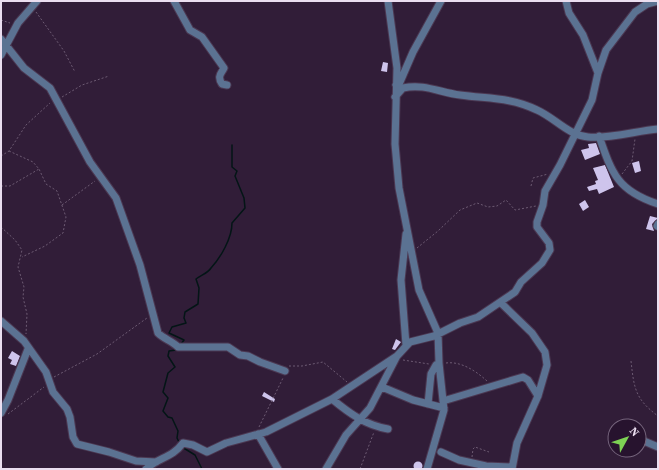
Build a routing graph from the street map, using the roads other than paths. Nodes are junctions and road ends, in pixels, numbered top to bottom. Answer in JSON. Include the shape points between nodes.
{"nodes":[{"id":1,"x":174,"y":1,"type":"edge"},
{"id":2,"x":388,"y":1,"type":"edge"},
{"id":3,"x":441,"y":1,"type":"edge"},
{"id":4,"x":566,"y":1,"type":"edge"},
{"id":5,"x":658,"y":1,"type":"edge"},
{"id":6,"x":34,"y":4,"type":"edge"},
{"id":7,"x":1,"y":39,"type":"edge"},
{"id":8,"x":7,"y":45,"type":"junction"},
{"id":9,"x":1,"y":55,"type":"edge"},
{"id":10,"x":598,"y":72,"type":"junction"},
{"id":11,"x":227,"y":85,"type":"dead end"},
{"id":12,"x":396,"y":85,"type":"junction"},
{"id":13,"x":395,"y":97,"type":"junction"},
{"id":14,"x":658,"y":129,"type":"edge"},
{"id":15,"x":576,"y":134,"type":"junction"},
{"id":16,"x":599,"y":136,"type":"junction"},
{"id":17,"x":658,"y":204,"type":"edge"},
{"id":18,"x":406,"y":228,"type":"junction"},
{"id":19,"x":501,"y":303,"type":"junction"},
{"id":20,"x":1,"y":321,"type":"edge"},
{"id":21,"x":438,"y":333,"type":"junction"},
{"id":22,"x":406,"y":345,"type":"junction"},
{"id":23,"x":28,"y":349,"type":"junction"},
{"id":24,"x":396,"y":357,"type":"junction"},
{"id":25,"x":437,"y":364,"type":"junction"},
{"id":26,"x":285,"y":371,"type":"road end"},
{"id":27,"x":382,"y":387,"type":"junction"},
{"id":28,"x":538,"y":396,"type":"junction"},
{"id":29,"x":332,"y":399,"type":"junction"},
{"id":30,"x":428,"y":404,"type":"junction"},
{"id":31,"x":444,"y":405,"type":"junction"},
{"id":32,"x":4,"y":414,"type":"edge"},
{"id":33,"x":360,"y":419,"type":"junction"},
{"id":34,"x":388,"y":429,"type":"dead end"},
{"id":35,"x":258,"y":434,"type":"junction"},
{"id":36,"x":647,"y":442,"type":"edge"},
{"id":37,"x":658,"y":447,"type":"edge"},
{"id":38,"x":441,"y":452,"type":"dead end"},
{"id":39,"x":156,"y":462,"type":"junction"},
{"id":40,"x":512,"y":468,"type":"edge"},
{"id":41,"x":146,"y":469,"type":"edge"},
{"id":42,"x":278,"y":469,"type":"edge"},
{"id":43,"x":326,"y":469,"type":"edge"},
{"id":44,"x":427,"y":469,"type":"edge"}],
"edges":[{"from":1,"to":11,"type":"street","via":[[190,30],[200,34],[224,68],[219,75],[222,84]]},
{"from":2,"to":12,"type":"street","via":[[397,68]]},
{"from":3,"to":12,"type":"street","via":[[412,52],[400,82]]},
{"from":4,"to":10,"type":"street","via":[[569,13],[583,35]]},
{"from":5,"to":10,"type":"street","via":[[647,4],[636,12],[606,50]]},
{"from":6,"to":8,"type":"street","via":[[16,26]]},
{"from":7,"to":8,"type":"street"},
{"from":8,"to":9,"type":"street"},
{"from":8,"to":26,"type":"street","via":[[24,68],[47,84],[57,98],[84,153],[116,198],[141,271],[158,332],[178,347],[228,348],[240,356],[248,356]]},
{"from":10,"to":15,"type":"street","via":[[592,100]]},
{"from":12,"to":13,"type":"street"},
{"from":13,"to":15,"type":"street","via":[[403,88],[417,87],[434,88],[458,95],[511,100],[539,111]]},
{"from":13,"to":18,"type":"street","via":[[396,168]]},
{"from":14,"to":16,"type":"street"},
{"from":15,"to":16,"type":"street"},
{"from":15,"to":19,"type":"street","via":[[545,191],[537,222],[537,227],[549,244],[550,250],[537,270]]},
{"from":16,"to":17,"type":"street","via":[[611,167],[621,183],[630,192]]},
{"from":18,"to":21,"type":"street","via":[[422,300]]},
{"from":18,"to":22,"type":"street","via":[[401,280]]},
{"from":19,"to":21,"type":"street","via":[[478,317]]},
{"from":19,"to":28,"type":"street","via":[[532,333],[544,352],[547,365]]},
{"from":20,"to":23,"type":"street","via":[[24,341]]},
{"from":21,"to":22,"type":"street"},
{"from":21,"to":25,"type":"street"},
{"from":22,"to":24,"type":"street"},
{"from":23,"to":32,"type":"street"},
{"from":23,"to":39,"type":"street","via":[[38,359],[57,398],[67,409],[77,444],[136,461]]},
{"from":24,"to":27,"type":"street"},
{"from":24,"to":29,"type":"street"},
{"from":25,"to":30,"type":"street","via":[[431,374]]},
{"from":25,"to":31,"type":"street"},
{"from":27,"to":30,"type":"street"},
{"from":27,"to":33,"type":"street","via":[[370,408]]},
{"from":28,"to":31,"type":"street","via":[[528,380],[523,377]]},
{"from":28,"to":40,"type":"street","via":[[521,431]]},
{"from":29,"to":33,"type":"street"},
{"from":29,"to":35,"type":"street"},
{"from":30,"to":31,"type":"street"},
{"from":31,"to":44,"type":"street"},
{"from":33,"to":34,"type":"street"},
{"from":33,"to":43,"type":"street","via":[[346,435]]},
{"from":35,"to":39,"type":"street","via":[[226,443],[207,452],[183,443],[175,453]]},
{"from":35,"to":42,"type":"street"},
{"from":36,"to":37,"type":"street"},
{"from":38,"to":40,"type":"street","via":[[455,459],[491,467]]},
{"from":39,"to":41,"type":"street"}]}
